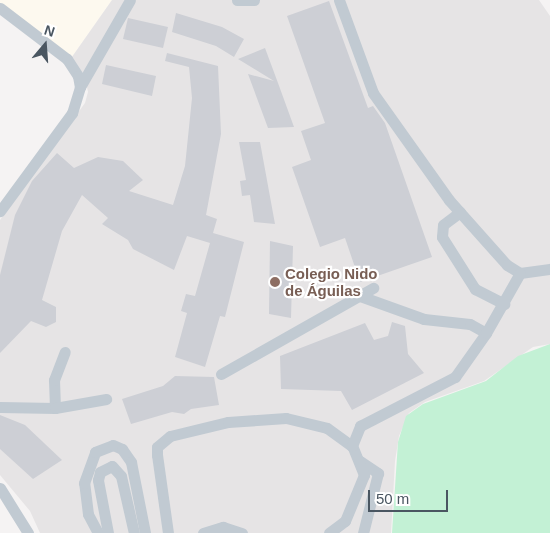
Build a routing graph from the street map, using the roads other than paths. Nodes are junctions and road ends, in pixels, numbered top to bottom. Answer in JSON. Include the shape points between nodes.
{"nodes":[{"id":1,"x":130,"y":0,"type":"edge"},
{"id":2,"x":237,"y":0,"type":"edge"},
{"id":3,"x":254,"y":0,"type":"edge"},
{"id":4,"x":339,"y":0,"type":"edge"},
{"id":5,"x":0,"y":8,"type":"edge"},
{"id":6,"x":80,"y":87,"type":"junction"},
{"id":7,"x":0,"y":211,"type":"edge"},
{"id":8,"x":460,"y":212,"type":"junction"},
{"id":9,"x":550,"y":269,"type":"edge"},
{"id":10,"x":520,"y":272,"type":"junction"},
{"id":11,"x":373,"y":288,"type":"dead end"},
{"id":12,"x":360,"y":296,"type":"junction"},
{"id":13,"x":504,"y":304,"type":"junction"},
{"id":14,"x":486,"y":333,"type":"junction"},
{"id":15,"x":65,"y":352,"type":"dead end"},
{"id":16,"x":222,"y":374,"type":"dead end"},
{"id":17,"x":106,"y":399,"type":"dead end"},
{"id":18,"x":0,"y":407,"type":"edge"},
{"id":19,"x":55,"y":408,"type":"junction"},
{"id":20,"x":352,"y":446,"type":"junction"},
{"id":21,"x":360,"y":461,"type":"junction"},
{"id":22,"x":0,"y":488,"type":"edge"},
{"id":23,"x":5,"y":504,"type":"edge"},
{"id":24,"x":28,"y":533,"type":"edge"},
{"id":25,"x":98,"y":533,"type":"edge"},
{"id":26,"x":108,"y":533,"type":"edge"},
{"id":27,"x":134,"y":533,"type":"edge"},
{"id":28,"x":145,"y":533,"type":"edge"},
{"id":29,"x":168,"y":533,"type":"edge"},
{"id":30,"x":203,"y":533,"type":"edge"},
{"id":31,"x":242,"y":533,"type":"edge"},
{"id":32,"x":329,"y":533,"type":"edge"},
{"id":33,"x":363,"y":533,"type":"edge"}],
"edges":[{"from":1,"to":6,"type":"street"},
{"from":2,"to":3,"type":"street"},
{"from":4,"to":8,"type":"street","via":[[373,93]]},
{"from":5,"to":6,"type":"street","via":[[67,59],[78,76]]},
{"from":6,"to":7,"type":"street","via":[[72,112]]},
{"from":8,"to":10,"type":"street","via":[[506,265]]},
{"from":8,"to":13,"type":"street","via":[[443,225],[442,237],[475,289]]},
{"from":9,"to":10,"type":"street"},
{"from":10,"to":13,"type":"street"},
{"from":11,"to":12,"type":"street"},
{"from":12,"to":14,"type":"street","via":[[424,319],[470,324]]},
{"from":12,"to":16,"type":"street"},
{"from":13,"to":14,"type":"street"},
{"from":14,"to":20,"type":"street","via":[[455,377],[366,421]]},
{"from":15,"to":19,"type":"street","via":[[54,380]]},
{"from":17,"to":19,"type":"street"},
{"from":18,"to":19,"type":"street"},
{"from":20,"to":21,"type":"street"},
{"from":20,"to":29,"type":"street","via":[[327,428],[286,418],[228,422],[170,436],[157,447],[156,455]]},
{"from":21,"to":32,"type":"street","via":[[364,475],[354,506],[345,521]]},
{"from":21,"to":33,"type":"street","via":[[378,474]]},
{"from":22,"to":23,"type":"street"},
{"from":23,"to":24,"type":"street"},
{"from":25,"to":28,"type":"street","via":[[88,514],[84,483],[95,452],[113,445],[122,449],[131,462]]},
{"from":26,"to":27,"type":"street","via":[[98,480],[100,472],[112,466],[121,476]]},
{"from":30,"to":31,"type":"street","via":[[223,527]]}]}
